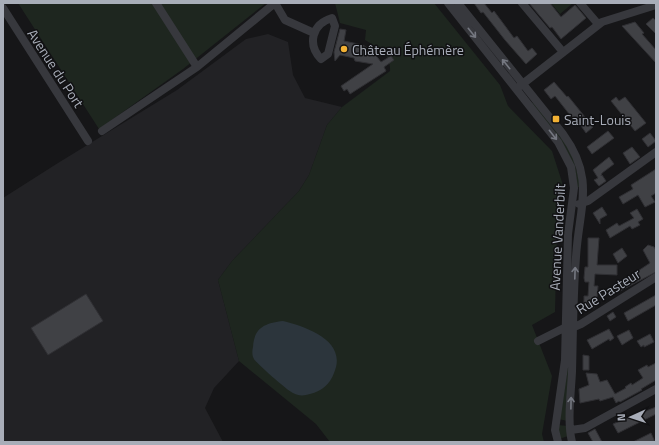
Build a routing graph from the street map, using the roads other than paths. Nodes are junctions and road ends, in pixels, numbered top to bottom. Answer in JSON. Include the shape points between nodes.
{"nodes":[{"id":1,"x":156,"y":3,"type":"edge"},
{"id":2,"x":275,"y":3,"type":"edge"},
{"id":3,"x":448,"y":3,"type":"edge"},
{"id":4,"x":458,"y":3,"type":"edge"},
{"id":5,"x":522,"y":3,"type":"edge"},
{"id":6,"x":580,"y":3,"type":"edge"},
{"id":7,"x":656,"y":5,"type":"edge"},
{"id":8,"x":3,"y":8,"type":"edge"},
{"id":9,"x":598,"y":24,"type":"junction"},
{"id":10,"x":314,"y":33,"type":"dead end"},
{"id":11,"x":563,"y":52,"type":"junction"},
{"id":12,"x":197,"y":66,"type":"junction"},
{"id":13,"x":519,"y":86,"type":"junction"},
{"id":14,"x":102,"y":131,"type":"dead end"},
{"id":15,"x":88,"y":141,"type":"dead end"},
{"id":16,"x":656,"y":152,"type":"edge"},
{"id":17,"x":582,"y":204,"type":"junction"},
{"id":18,"x":572,"y":205,"type":"junction"},
{"id":19,"x":656,"y":277,"type":"edge"},
{"id":20,"x":570,"y":327,"type":"junction"},
{"id":21,"x":538,"y":341,"type":"dead end"},
{"id":22,"x":656,"y":389,"type":"edge"},
{"id":23,"x":571,"y":430,"type":"junction"},
{"id":24,"x":558,"y":442,"type":"edge"},
{"id":25,"x":572,"y":442,"type":"edge"}],
"edges":[{"from":1,"to":12,"type":"street"},
{"from":2,"to":10,"type":"street","via":[[286,20]]},
{"from":2,"to":12,"type":"street"},
{"from":3,"to":13,"type":"street","name":"Avenue Vanderbilt","one_way":true},
{"from":13,"to":4,"type":"street","name":"Avenue Vanderbilt","one_way":true},
{"from":5,"to":11,"type":"street"},
{"from":6,"to":9,"type":"street"},
{"from":7,"to":9,"type":"street"},
{"from":8,"to":15,"type":"street","name":"Avenue du Port"},
{"from":9,"to":11,"type":"street"},
{"from":11,"to":13,"type":"street"},
{"from":12,"to":14,"type":"street"},
{"from":13,"to":17,"type":"street","name":"Avenue Vanderbilt","via":[[563,134],[574,151],[583,178]]},
{"from":13,"to":18,"type":"street","name":"Avenue Vanderbilt","one_way":true,"via":[[568,160],[574,180]]},
{"from":16,"to":17,"type":"street"},
{"from":17,"to":18,"type":"street"},
{"from":20,"to":17,"type":"street","name":"Avenue Vanderbilt","one_way":true},
{"from":18,"to":20,"type":"street","name":"Avenue Vanderbilt","via":[[568,234]]},
{"from":19,"to":20,"type":"street","name":"Rue Pasteur","via":[[581,324]]},
{"from":20,"to":21,"type":"street","name":"Rue Pasteur"},
{"from":23,"to":20,"type":"street","name":"Avenue Vanderbilt","one_way":true},
{"from":20,"to":24,"type":"street","name":"Avenue Vanderbilt","via":[[555,430]]},
{"from":22,"to":23,"type":"street","via":[[585,428]]},
{"from":23,"to":25,"type":"street","name":"Avenue Vanderbilt"}]}
